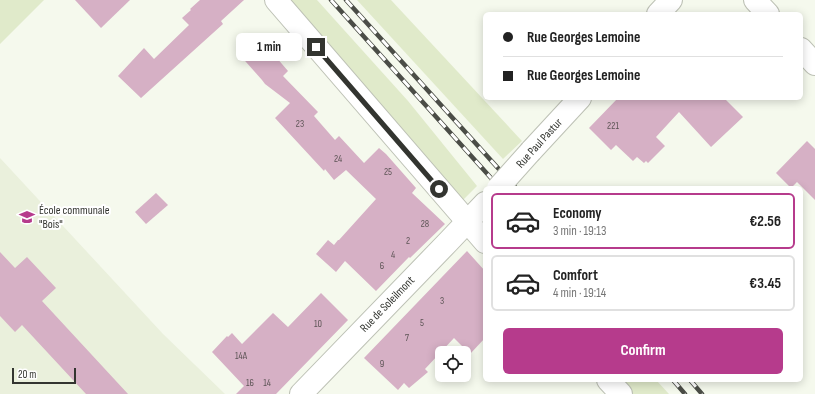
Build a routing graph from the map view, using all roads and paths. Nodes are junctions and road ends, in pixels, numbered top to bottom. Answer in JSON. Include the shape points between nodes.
{"nodes":[{"id":1,"x":276,"y":0,"type":"edge"},
{"id":2,"x":671,"y":0,"type":"edge"},
{"id":3,"x":755,"y":0,"type":"edge"},
{"id":4,"x":660,"y":12,"type":"edge"},
{"id":5,"x":766,"y":12,"type":"edge"},
{"id":6,"x":803,"y":51,"type":"edge"},
{"id":7,"x":815,"y":64,"type":"edge"},
{"id":8,"x":578,"y":100,"type":"edge"},
{"id":9,"x":500,"y":186,"type":"edge"},
{"id":10,"x":475,"y":213,"type":"edge"},
{"id":11,"x":483,"y":236,"type":"edge"},
{"id":12,"x":610,"y":382,"type":"edge"},
{"id":13,"x":300,"y":394,"type":"edge"},
{"id":14,"x":621,"y":394,"type":"edge"}],
"edges":[{"from":1,"to":10,"type":"street"},
{"from":2,"to":4,"type":"street"},
{"from":3,"to":5,"type":"street"},
{"from":6,"to":7,"type":"street"},
{"from":8,"to":9,"type":"street","name":"Rue Paul Pastur","bridge":true},
{"from":10,"to":11,"type":"street"},
{"from":10,"to":13,"type":"street","name":"Rue de Soleilmont"},
{"from":12,"to":14,"type":"street"}]}
